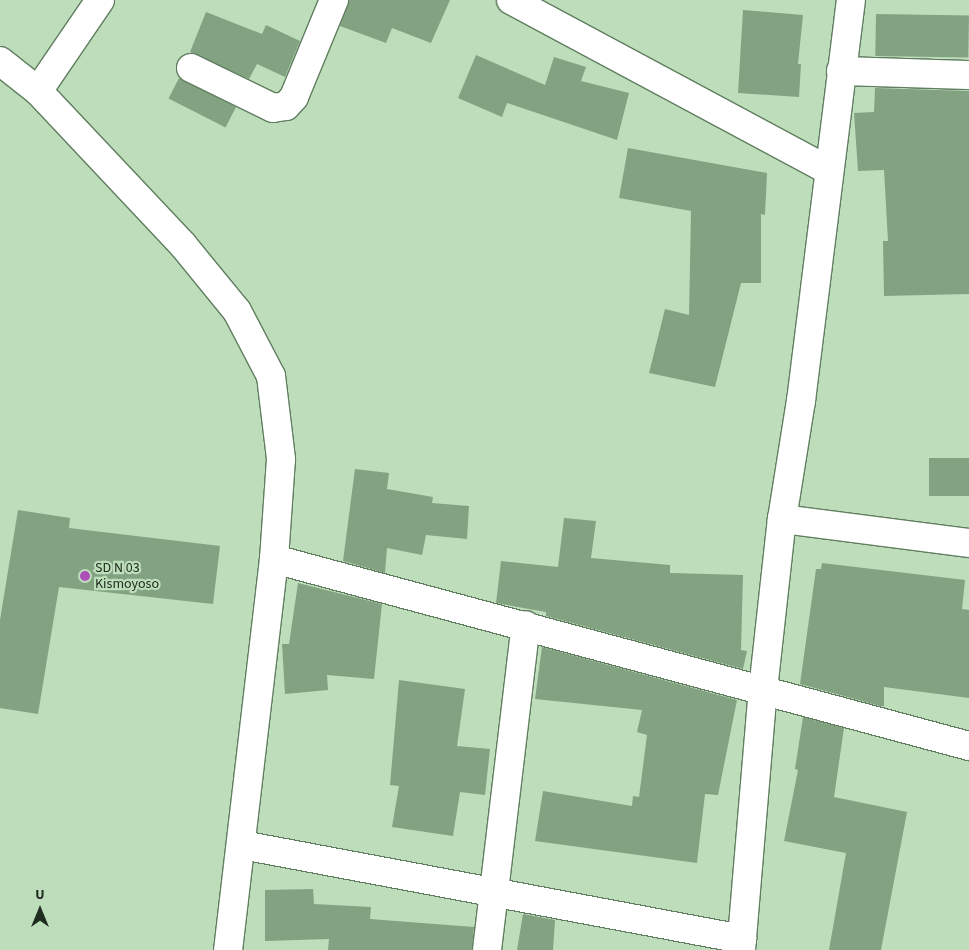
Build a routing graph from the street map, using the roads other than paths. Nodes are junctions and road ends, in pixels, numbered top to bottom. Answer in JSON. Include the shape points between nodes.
{"nodes":[{"id":1,"x":100,"y":0,"type":"edge"},
{"id":2,"x":334,"y":0,"type":"edge"},
{"id":3,"x":511,"y":0,"type":"edge"},
{"id":4,"x":851,"y":0,"type":"edge"},
{"id":5,"x":0,"y":61,"type":"edge"},
{"id":6,"x":191,"y":68,"type":"dead end"},
{"id":7,"x":841,"y":71,"type":"junction"},
{"id":8,"x":969,"y":75,"type":"edge"},
{"id":9,"x":38,"y":91,"type":"junction"},
{"id":10,"x":828,"y":170,"type":"junction"},
{"id":11,"x":782,"y":519,"type":"junction"},
{"id":12,"x":969,"y":543,"type":"edge"},
{"id":13,"x":274,"y":559,"type":"junction"},
{"id":14,"x":526,"y":625,"type":"junction"},
{"id":15,"x":763,"y":690,"type":"junction"},
{"id":16,"x":969,"y":746,"type":"edge"},
{"id":17,"x":242,"y":845,"type":"junction"},
{"id":18,"x":495,"y":892,"type":"junction"},
{"id":19,"x":741,"y":944,"type":"edge"},
{"id":20,"x":228,"y":950,"type":"edge"},
{"id":21,"x":487,"y":950,"type":"edge"}],
"edges":[{"from":1,"to":9,"type":"street"},
{"from":2,"to":6,"type":"street","via":[[294,97],[286,106],[273,108]]},
{"from":3,"to":10,"type":"street"},
{"from":4,"to":7,"type":"street"},
{"from":5,"to":9,"type":"street"},
{"from":7,"to":8,"type":"street"},
{"from":7,"to":10,"type":"street"},
{"from":9,"to":13,"type":"street","via":[[183,245],[237,311],[271,376],[281,459]]},
{"from":10,"to":11,"type":"street","via":[[801,401]]},
{"from":11,"to":12,"type":"street"},
{"from":11,"to":15,"type":"street"},
{"from":13,"to":14,"type":"street"},
{"from":13,"to":17,"type":"street"},
{"from":14,"to":15,"type":"street"},
{"from":14,"to":18,"type":"street"},
{"from":15,"to":16,"type":"street"},
{"from":15,"to":19,"type":"street"},
{"from":17,"to":18,"type":"street"},
{"from":17,"to":20,"type":"street"},
{"from":18,"to":19,"type":"street"},
{"from":18,"to":21,"type":"street"}]}
